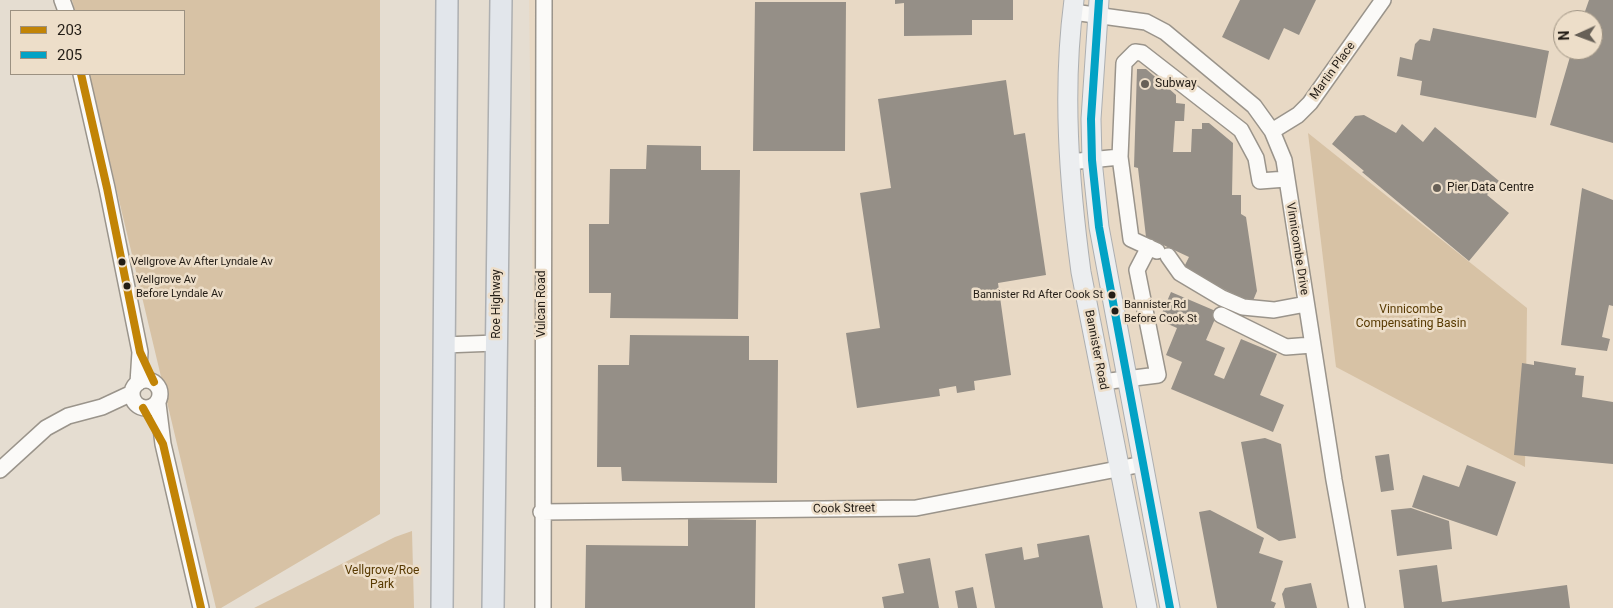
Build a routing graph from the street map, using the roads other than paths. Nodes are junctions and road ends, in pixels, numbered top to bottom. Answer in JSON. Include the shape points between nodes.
{"nodes":[{"id":1,"x":447,"y":0,"type":"edge"},
{"id":2,"x":501,"y":0,"type":"edge"},
{"id":3,"x":544,"y":0,"type":"edge"},
{"id":4,"x":1383,"y":0,"type":"edge"},
{"id":5,"x":1074,"y":6,"type":"edge"},
{"id":6,"x":1098,"y":7,"type":"edge"},
{"id":7,"x":81,"y":75,"type":"edge"},
{"id":8,"x":1272,"y":131,"type":"junction"},
{"id":9,"x":1120,"y":157,"type":"junction"},
{"id":10,"x":1092,"y":160,"type":"junction"},
{"id":11,"x":1069,"y":162,"type":"junction"},
{"id":12,"x":1286,"y":179,"type":"junction"},
{"id":13,"x":1149,"y":247,"type":"junction"},
{"id":14,"x":1306,"y":304,"type":"junction"},
{"id":15,"x":1221,"y":315,"type":"dead end"},
{"id":16,"x":496,"y":343,"type":"junction"},
{"id":17,"x":444,"y":345,"type":"junction"},
{"id":18,"x":1312,"y":345,"type":"junction"},
{"id":19,"x":140,"y":352,"type":"junction"},
{"id":20,"x":1126,"y":379,"type":"junction"},
{"id":21,"x":154,"y":382,"type":"junction"},
{"id":22,"x":1102,"y":382,"type":"junction"},
{"id":23,"x":142,"y":399,"type":"junction"},
{"id":24,"x":1143,"y":464,"type":"junction"},
{"id":25,"x":1119,"y":468,"type":"junction"},
{"id":26,"x":0,"y":470,"type":"edge"},
{"id":27,"x":541,"y":512,"type":"junction"},
{"id":28,"x":201,"y":608,"type":"edge"},
{"id":29,"x":442,"y":608,"type":"edge"},
{"id":30,"x":493,"y":608,"type":"edge"},
{"id":31,"x":543,"y":608,"type":"edge"},
{"id":32,"x":1147,"y":608,"type":"edge"},
{"id":33,"x":1170,"y":608,"type":"edge"},
{"id":34,"x":1357,"y":608,"type":"edge"}],
"edges":[{"from":1,"to":17,"type":"highway"},
{"from":2,"to":16,"type":"highway","name":"Roe Highway"},
{"from":3,"to":27,"type":"street","name":"Vulcan Road"},
{"from":4,"to":8,"type":"street","name":"Martin Place","via":[[1310,103],[1298,115]]},
{"from":5,"to":6,"type":"street","name":"Vinnicombe Drive"},
{"from":5,"to":11,"type":"main road","name":"Bannister Road","via":[[1068,89]]},
{"from":6,"to":8,"type":"street","name":"Vinnicombe Drive","via":[[1146,22],[1165,32],[1254,106]]},
{"from":6,"to":10,"type":"main road","name":"Bannister Road","via":[[1092,87]]},
{"from":7,"to":19,"type":"street"},
{"from":8,"to":12,"type":"street","name":"Vinnicombe Drive","via":[[1284,160]]},
{"from":9,"to":10,"type":"street"},
{"from":9,"to":12,"type":"street","via":[[1124,62],[1135,52],[1142,53],[1241,130],[1256,158],[1260,181]]},
{"from":9,"to":13,"type":"street","via":[[1131,239]]},
{"from":10,"to":11,"type":"street"},
{"from":10,"to":20,"type":"main road","name":"Bannister Road","via":[[1106,276]]},
{"from":11,"to":22,"type":"main road","name":"Bannister Road","via":[[1081,272]]},
{"from":12,"to":14,"type":"street","name":"Vinnicombe Drive"},
{"from":13,"to":14,"type":"street","via":[[1173,259],[1180,273],[1243,307],[1274,310]]},
{"from":13,"to":20,"type":"street","via":[[1138,270],[1158,375]]},
{"from":14,"to":18,"type":"street","name":"Vinnicombe Drive"},
{"from":15,"to":18,"type":"street","via":[[1286,347]]},
{"from":16,"to":17,"type":"street"},
{"from":16,"to":30,"type":"highway","name":"Roe Highway"},
{"from":17,"to":29,"type":"highway"},
{"from":18,"to":34,"type":"street","name":"Vinnicombe Drive"},
{"from":19,"to":21,"type":"street"},
{"from":19,"to":23,"type":"street"},
{"from":20,"to":22,"type":"street"},
{"from":20,"to":24,"type":"main road","name":"Bannister Road"},
{"from":21,"to":23,"type":"street","via":[[144,380]]},
{"from":21,"to":23,"type":"street","via":[[160,391]]},
{"from":22,"to":25,"type":"main road","name":"Bannister Road"},
{"from":23,"to":26,"type":"street","via":[[68,416],[46,428]]},
{"from":23,"to":28,"type":"street","via":[[163,444]]},
{"from":24,"to":25,"type":"street","name":"Cook Street"},
{"from":24,"to":33,"type":"main road","name":"Bannister Road"},
{"from":25,"to":27,"type":"street","name":"Cook Street","via":[[916,508]]},
{"from":25,"to":32,"type":"main road","name":"Bannister Road"},
{"from":27,"to":31,"type":"street","name":"Vulcan Road"}]}
